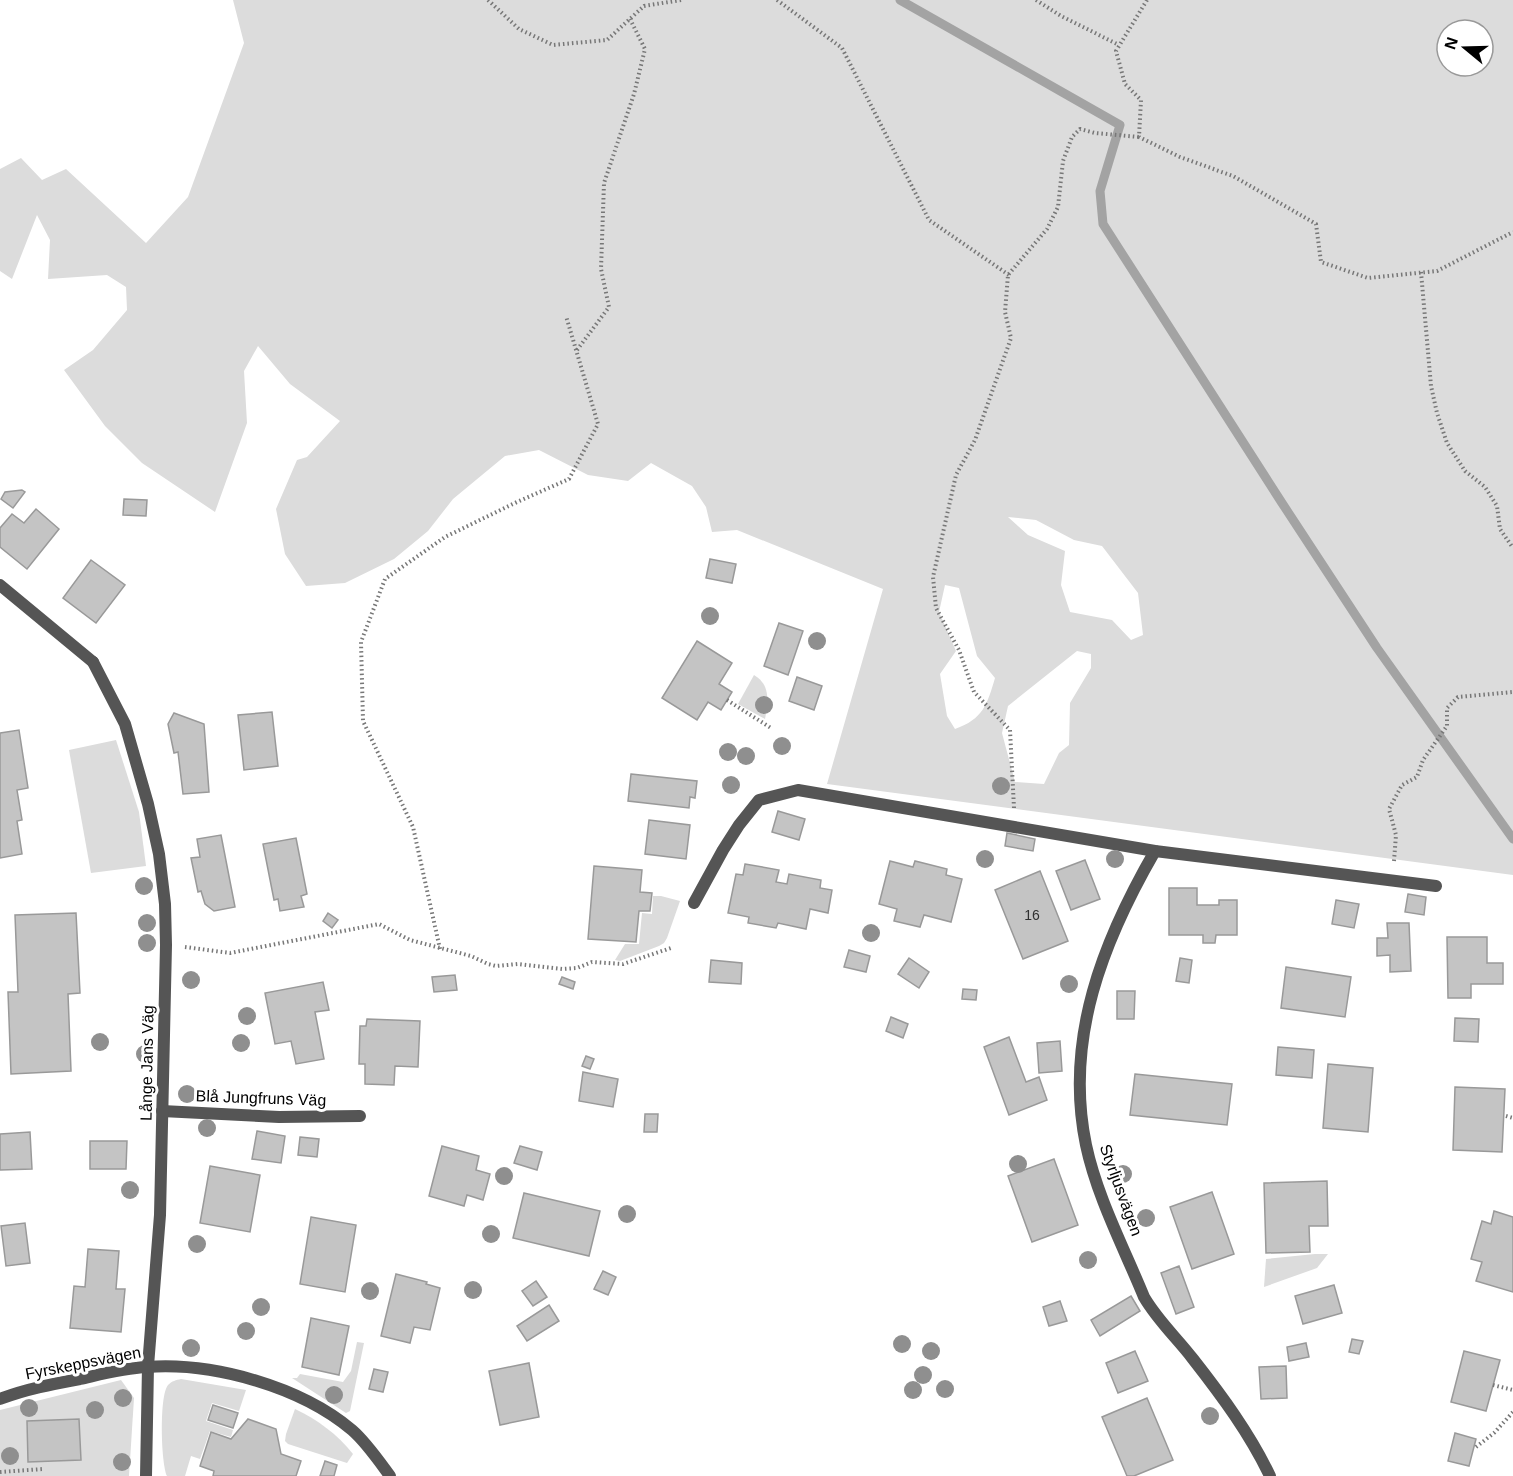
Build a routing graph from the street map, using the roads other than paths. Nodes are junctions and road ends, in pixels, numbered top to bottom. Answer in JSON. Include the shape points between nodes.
{"nodes":[{"id":1,"x":0,"y":585,"type":"edge"},
{"id":2,"x":1155,"y":851,"type":"junction"},
{"id":3,"x":1436,"y":886,"type":"dead end"},
{"id":4,"x":694,"y":903,"type":"dead end"},
{"id":5,"x":162,"y":1111,"type":"junction"},
{"id":6,"x":360,"y":1116,"type":"dead end"},
{"id":7,"x":148,"y":1366,"type":"junction"},
{"id":8,"x":0,"y":1399,"type":"edge"},
{"id":9,"x":146,"y":1476,"type":"edge"},
{"id":10,"x":390,"y":1476,"type":"edge"},
{"id":11,"x":1270,"y":1476,"type":"edge"}],
"edges":[{"from":1,"to":5,"type":"street","name":"Långe Jans Väg","via":[[93,662],[125,724],[148,804],[165,904]]},
{"from":2,"to":3,"type":"street"},
{"from":2,"to":4,"type":"street","via":[[798,790],[759,800],[723,850]]},
{"from":2,"to":11,"type":"street","name":"Styrljusvägen","via":[[1113,929],[1086,1013],[1079,1083],[1086,1146],[1144,1297],[1240,1423]]},
{"from":5,"to":6,"type":"street","name":"Blå Jungfruns Väg","via":[[279,1118]]},
{"from":5,"to":7,"type":"street","name":"Långe Jans Väg","via":[[160,1215]]},
{"from":7,"to":8,"type":"street","name":"Fyrskeppsvägen","via":[[42,1386]]},
{"from":7,"to":9,"type":"street","name":"Långe Jans Väg"},
{"from":7,"to":10,"type":"street","name":"Fyrskeppsvägen","via":[[236,1375],[306,1400],[354,1432]]}]}
